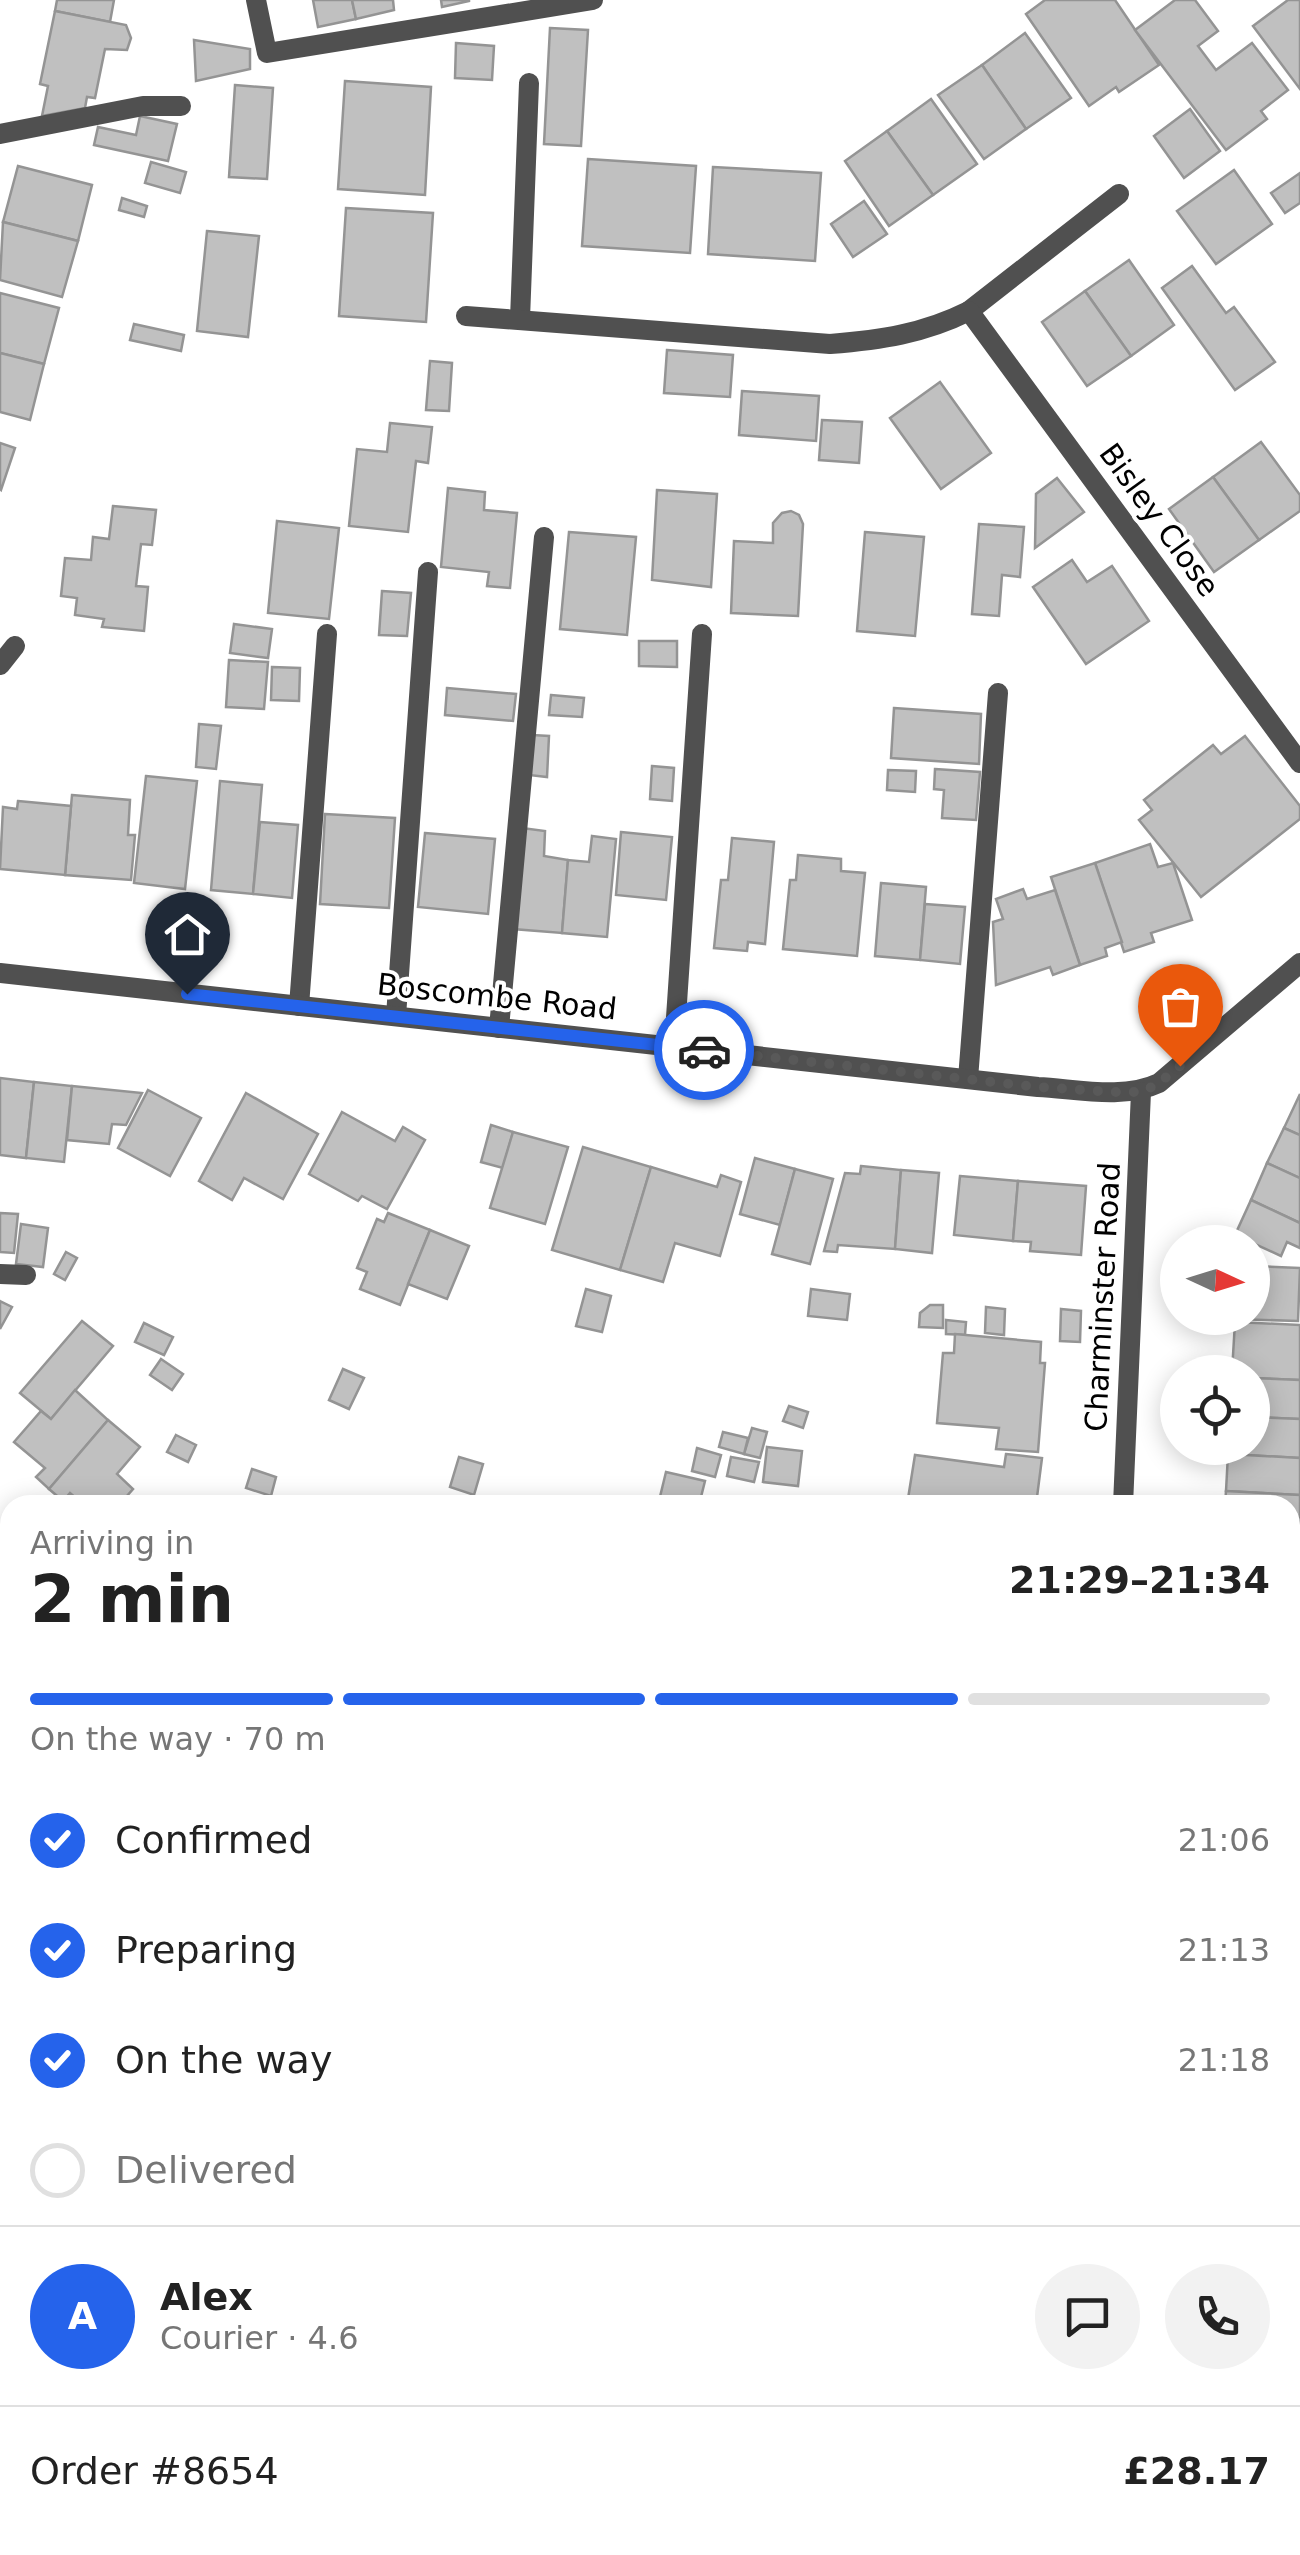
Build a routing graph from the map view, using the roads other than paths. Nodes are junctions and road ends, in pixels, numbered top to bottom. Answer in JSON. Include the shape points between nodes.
{"nodes":[{"id":1,"x":256,"y":0,"type":"edge"},
{"id":2,"x":593,"y":0,"type":"edge"},
{"id":3,"x":529,"y":83,"type":"dead end"},
{"id":4,"x":181,"y":106,"type":"dead end"},
{"id":5,"x":0,"y":134,"type":"edge"},
{"id":6,"x":1119,"y":194,"type":"dead end"},
{"id":7,"x":969,"y":311,"type":"junction"},
{"id":8,"x":466,"y":316,"type":"dead end"},
{"id":9,"x":520,"y":319,"type":"junction"},
{"id":10,"x":544,"y":537,"type":"dead end"},
{"id":11,"x":428,"y":572,"type":"dead end"},
{"id":12,"x":327,"y":634,"type":"dead end"},
{"id":13,"x":702,"y":634,"type":"dead end"},
{"id":14,"x":15,"y":646,"type":"dead end"},
{"id":15,"x":0,"y":665,"type":"edge"},
{"id":16,"x":998,"y":694,"type":"dead end"},
{"id":17,"x":1300,"y":764,"type":"edge"},
{"id":18,"x":1300,"y":963,"type":"edge"},
{"id":19,"x":0,"y":973,"type":"edge"},
{"id":20,"x":299,"y":1006,"type":"junction"},
{"id":21,"x":396,"y":1016,"type":"junction"},
{"id":22,"x":499,"y":1028,"type":"junction"},
{"id":23,"x":674,"y":1046,"type":"junction"},
{"id":24,"x":968,"y":1079,"type":"junction"},
{"id":25,"x":1142,"y":1092,"type":"junction"},
{"id":26,"x":0,"y":1274,"type":"edge"},
{"id":27,"x":26,"y":1275,"type":"dead end"},
{"id":28,"x":1123,"y":1495,"type":"edge"}],
"edges":[{"from":1,"to":2,"type":"street","via":[[267,54]]},
{"from":3,"to":9,"type":"street"},
{"from":4,"to":5,"type":"street","via":[[143,106]]},
{"from":6,"to":7,"type":"street"},
{"from":7,"to":9,"type":"street","via":[[936,328],[887,340],[830,344]]},
{"from":7,"to":17,"type":"street","name":"Bisley Close"},
{"from":8,"to":9,"type":"street"},
{"from":10,"to":22,"type":"street"},
{"from":11,"to":21,"type":"street"},
{"from":12,"to":20,"type":"street"},
{"from":13,"to":23,"type":"street"},
{"from":14,"to":15,"type":"street"},
{"from":16,"to":24,"type":"street"},
{"from":18,"to":25,"type":"street"},
{"from":19,"to":20,"type":"street","name":"Boscombe Road"},
{"from":20,"to":21,"type":"street","name":"Boscombe Road"},
{"from":21,"to":22,"type":"street","name":"Boscombe Road"},
{"from":22,"to":23,"type":"street","name":"Boscombe Road"},
{"from":23,"to":24,"type":"street","name":"Boscombe Road"},
{"from":24,"to":25,"type":"street","name":"Boscombe Road"},
{"from":25,"to":28,"type":"street","name":"Charminster Road"},
{"from":26,"to":27,"type":"street"}]}
